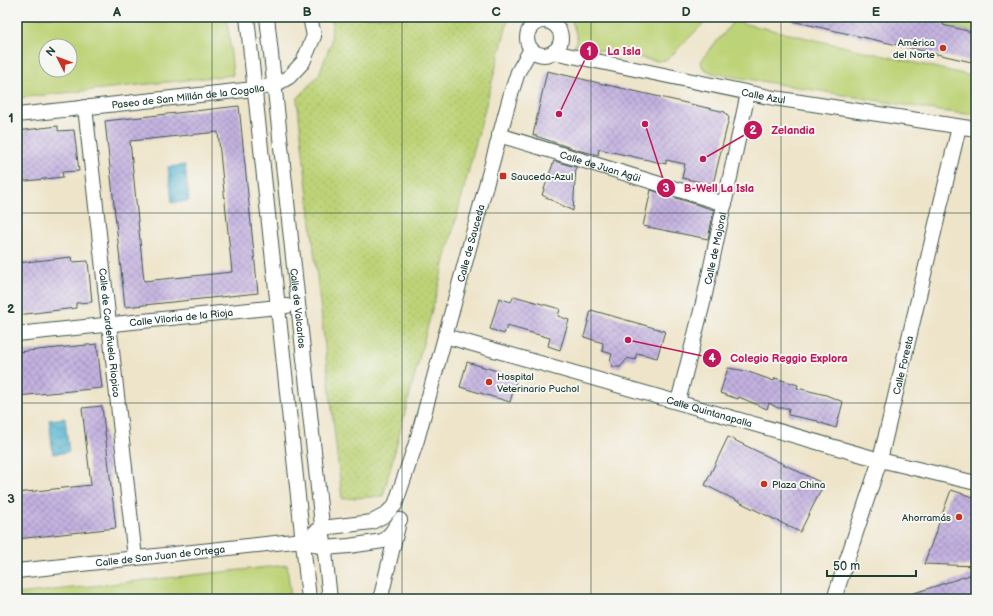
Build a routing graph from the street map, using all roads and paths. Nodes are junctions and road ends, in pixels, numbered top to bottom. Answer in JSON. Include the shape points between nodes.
{"nodes":[{"id":1,"x":247,"y":17,"type":"edge"},
{"id":2,"x":267,"y":17,"type":"edge"},
{"id":3,"x":310,"y":17,"type":"edge"},
{"id":4,"x":540,"y":19,"type":"edge"},
{"id":5,"x":531,"y":49,"type":"junction"},
{"id":6,"x":553,"y":52,"type":"junction"},
{"id":7,"x":275,"y":85,"type":"junction"},
{"id":8,"x":254,"y":89,"type":"junction"},
{"id":9,"x":748,"y":93,"type":"junction"},
{"id":10,"x":85,"y":107,"type":"junction"},
{"id":11,"x":17,"y":115,"type":"edge"},
{"id":12,"x":959,"y":127,"type":"junction"},
{"id":13,"x":976,"y":128,"type":"edge"},
{"id":14,"x":500,"y":135,"type":"junction"},
{"id":15,"x":725,"y":204,"type":"junction"},
{"id":16,"x":298,"y":306,"type":"junction"},
{"id":17,"x":278,"y":307,"type":"junction"},
{"id":18,"x":110,"y":325,"type":"junction"},
{"id":19,"x":17,"y":334,"type":"edge"},
{"id":20,"x":444,"y":336,"type":"junction"},
{"id":21,"x":678,"y":402,"type":"junction"},
{"id":22,"x":417,"y":440,"type":"junction"},
{"id":23,"x":880,"y":460,"type":"junction"},
{"id":24,"x":976,"y":483,"type":"edge"},
{"id":25,"x":400,"y":520,"type":"junction"},
{"id":26,"x":322,"y":528,"type":"junction"},
{"id":27,"x":303,"y":540,"type":"junction"},
{"id":28,"x":324,"y":548,"type":"junction"},
{"id":29,"x":135,"y":558,"type":"junction"},
{"id":30,"x":17,"y":571,"type":"edge"},
{"id":31,"x":309,"y":599,"type":"edge"},
{"id":32,"x":330,"y":599,"type":"edge"},
{"id":33,"x":383,"y":599,"type":"edge"},
{"id":34,"x":834,"y":599,"type":"edge"}],
"edges":[{"from":1,"to":8,"type":"street","name":"Calle de Valcarlos"},
{"from":2,"to":7,"type":"street","name":"Calle de Valcarlos"},
{"from":3,"to":7,"type":"street","name":"Paseo de San Millán de la Cogolla","via":[[314,36],[304,62],[289,77]]},
{"from":4,"to":5,"type":"street","via":[[528,33],[528,44]]},
{"from":4,"to":6,"type":"street","via":[[549,22],[559,31],[560,40]]},
{"from":5,"to":6,"type":"street","via":[[538,54]]},
{"from":5,"to":14,"type":"street","name":"Calle de Sauceda","via":[[518,72]]},
{"from":6,"to":9,"type":"street","name":"Calle Azul"},
{"from":7,"to":8,"type":"street","name":"Paseo de San Millán de la Cogolla"},
{"from":7,"to":16,"type":"street","name":"Calle de Valcarlos"},
{"from":8,"to":10,"type":"street","name":"Paseo de San Millán de la Cogolla"},
{"from":8,"to":17,"type":"street","name":"Calle de Valcarlos"},
{"from":9,"to":12,"type":"street","name":"Calle Azul"},
{"from":9,"to":15,"type":"street","name":"Calle de Majoral"},
{"from":10,"to":11,"type":"street","name":"Paseo de San Millán de la Cogolla"},
{"from":10,"to":18,"type":"street","name":"Calle de Cardeñuela Riopico"},
{"from":12,"to":13,"type":"street","name":"Calle Azul"},
{"from":12,"to":23,"type":"street","name":"Calle Foresta"},
{"from":14,"to":15,"type":"street","name":"Calle de Juan Agüi"},
{"from":14,"to":20,"type":"street","name":"Calle de Sauceda"},
{"from":15,"to":21,"type":"street","name":"Calle de Majoral"},
{"from":16,"to":17,"type":"street","name":"Calle Viloria de la Rioja"},
{"from":16,"to":26,"type":"street","name":"Calle de Valcarlos"},
{"from":17,"to":18,"type":"street","name":"Calle Viloria de la Rioja"},
{"from":17,"to":27,"type":"street","name":"Calle de Valcarlos"},
{"from":18,"to":19,"type":"street","name":"Calle Viloria de la Rioja"},
{"from":18,"to":29,"type":"street","name":"Calle de Cardeñuela Riopico"},
{"from":20,"to":21,"type":"street","name":"Calle Quintanapalla"},
{"from":20,"to":22,"type":"street","name":"Calle de Sauceda"},
{"from":21,"to":23,"type":"street","name":"Calle Quintanapalla"},
{"from":22,"to":25,"type":"street","name":"Calle de Sauceda"},
{"from":22,"to":26,"type":"street","name":"Calle de Sauceda","via":[[395,505],[385,515],[372,522]]},
{"from":23,"to":24,"type":"street","name":"Calle Quintanapalla"},
{"from":23,"to":34,"type":"street","name":"Calle Foresta"},
{"from":25,"to":28,"type":"street","name":"Calle de Sauceda","via":[[383,541]]},
{"from":25,"to":33,"type":"street","name":"Calle de Sauceda","via":[[382,592]]},
{"from":26,"to":27,"type":"street","name":"Calle de San Juan de Ortega"},
{"from":26,"to":28,"type":"street","name":"Calle de Valcarlos"},
{"from":27,"to":28,"type":"street","name":"Calle de San Juan de Ortega"},
{"from":27,"to":29,"type":"street","name":"Calle de San Juan de Ortega"},
{"from":27,"to":31,"type":"street","name":"Calle de Valcarlos"},
{"from":28,"to":32,"type":"street","name":"Calle de Valcarlos"},
{"from":29,"to":30,"type":"street","name":"Calle de San Juan de Ortega"}]}
